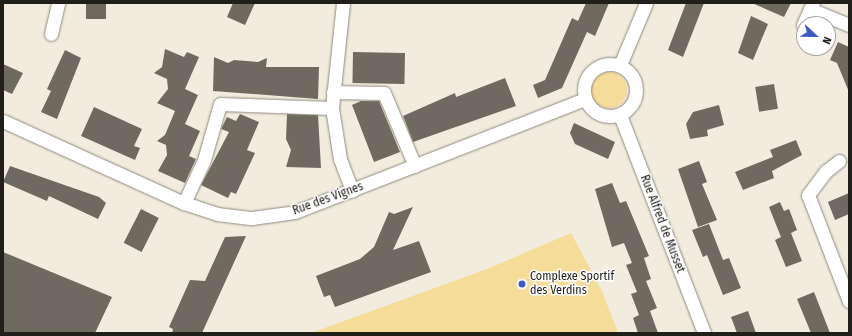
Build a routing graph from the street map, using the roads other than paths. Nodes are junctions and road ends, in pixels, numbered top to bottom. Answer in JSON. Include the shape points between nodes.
{"nodes":[{"id":1,"x":58,"y":3,"type":"edge"},
{"id":2,"x":343,"y":3,"type":"edge"},
{"id":3,"x":646,"y":3,"type":"edge"},
{"id":4,"x":812,"y":6,"type":"edge"},
{"id":5,"x":807,"y":16,"type":"edge"},
{"id":6,"x":849,"y":25,"type":"edge"},
{"id":7,"x":51,"y":34,"type":"dead end"},
{"id":8,"x":620,"y":65,"type":"junction"},
{"id":9,"x":333,"y":92,"type":"junction"},
{"id":10,"x":585,"y":99,"type":"junction"},
{"id":11,"x":332,"y":108,"type":"junction"},
{"id":12,"x":620,"y":115,"type":"junction"},
{"id":13,"x":3,"y":121,"type":"edge"},
{"id":14,"x":839,"y":161,"type":"dead end"},
{"id":15,"x":415,"y":166,"type":"junction"},
{"id":16,"x":352,"y":191,"type":"junction"},
{"id":17,"x":184,"y":203,"type":"junction"},
{"id":18,"x":849,"y":302,"type":"edge"},
{"id":19,"x":704,"y":333,"type":"edge"}],
"edges":[{"from":1,"to":7,"type":"street"},
{"from":2,"to":9,"type":"street"},
{"from":3,"to":8,"type":"street"},
{"from":4,"to":5,"type":"street"},
{"from":4,"to":6,"type":"street"},
{"from":8,"to":10,"type":"street","via":[[605,64],[592,70],[584,84]]},
{"from":8,"to":12,"type":"street","via":[[633,75],[637,92],[631,106]]},
{"from":9,"to":11,"type":"street"},
{"from":9,"to":15,"type":"street","via":[[384,93]]},
{"from":10,"to":12,"type":"street","via":[[599,113]]},
{"from":10,"to":15,"type":"street","name":"Rue des Vignes"},
{"from":11,"to":16,"type":"street","via":[[340,159]]},
{"from":11,"to":17,"type":"street","via":[[220,104],[204,160]]},
{"from":12,"to":19,"type":"street","name":"Rue Alfred de Musset"},
{"from":13,"to":17,"type":"street","name":"Rue des Vignes"},
{"from":14,"to":18,"type":"street","via":[[826,171],[808,195]]},
{"from":15,"to":16,"type":"street","name":"Rue des Vignes"},
{"from":16,"to":17,"type":"street","name":"Rue des Vignes","via":[[295,212],[252,218],[217,214]]}]}
